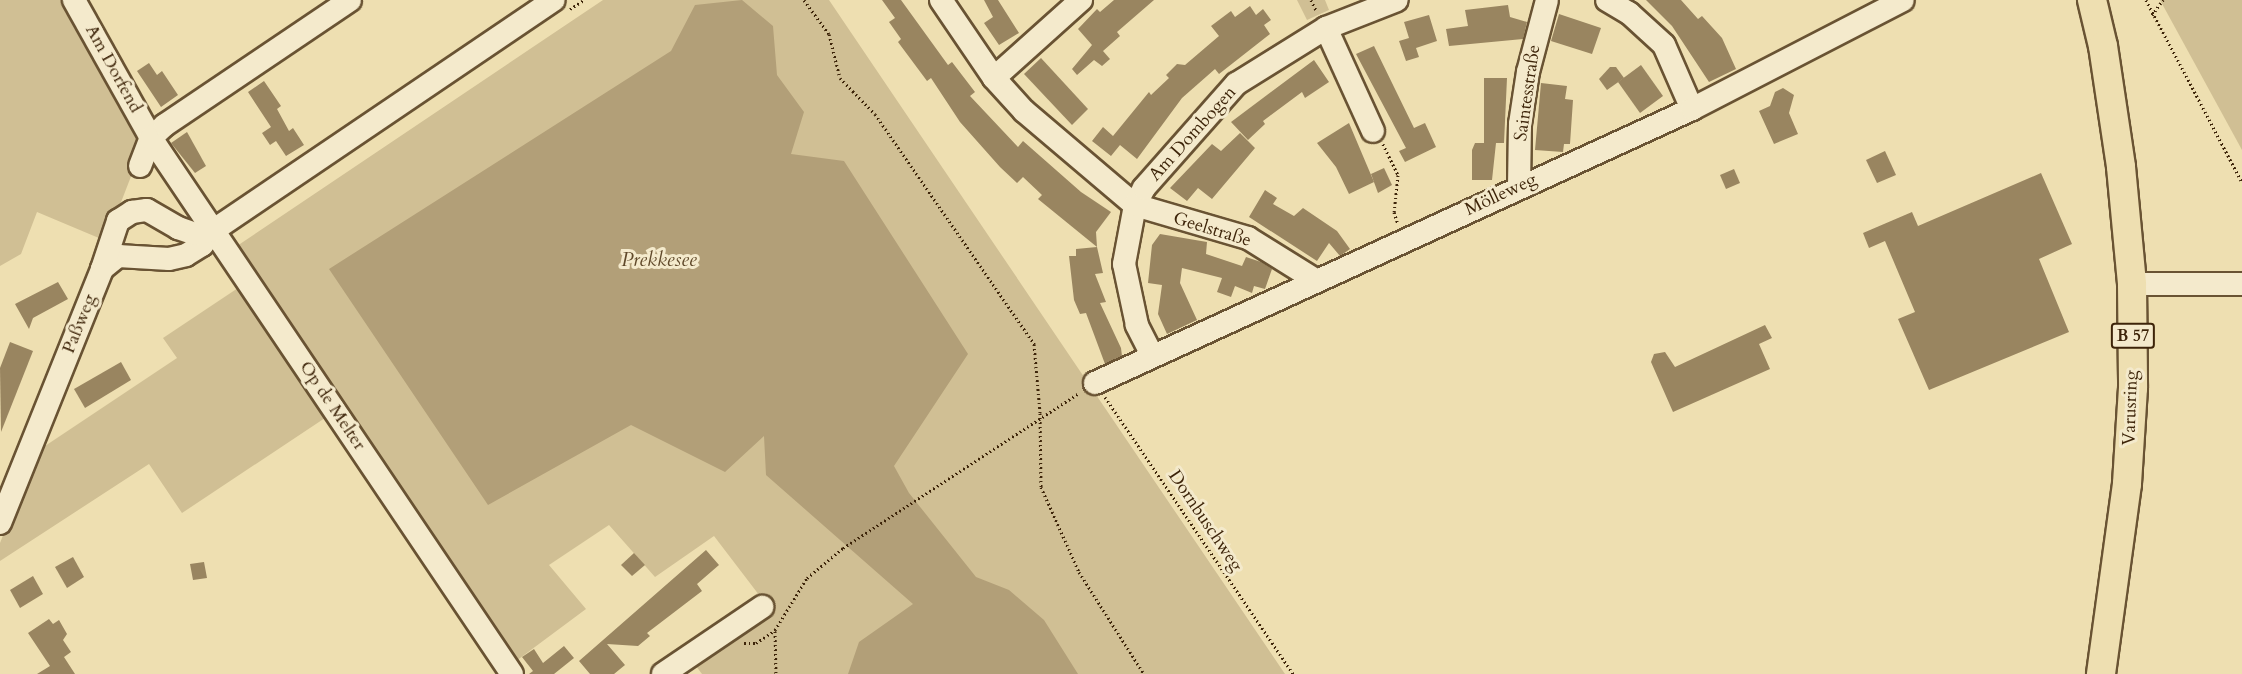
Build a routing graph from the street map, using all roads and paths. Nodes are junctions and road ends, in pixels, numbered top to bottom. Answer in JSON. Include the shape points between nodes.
{"nodes":[{"id":1,"x":74,"y":0,"type":"edge"},
{"id":2,"x":350,"y":0,"type":"edge"},
{"id":3,"x":554,"y":0,"type":"edge"},
{"id":4,"x":804,"y":0,"type":"edge"},
{"id":5,"x":941,"y":0,"type":"edge"},
{"id":6,"x":1081,"y":0,"type":"edge"},
{"id":7,"x":1397,"y":0,"type":"edge"},
{"id":8,"x":1547,"y":0,"type":"edge"},
{"id":9,"x":1607,"y":0,"type":"edge"},
{"id":10,"x":1903,"y":0,"type":"edge"},
{"id":11,"x":2092,"y":0,"type":"edge"},
{"id":12,"x":2145,"y":0,"type":"edge"},
{"id":13,"x":2163,"y":0,"type":"edge"},
{"id":14,"x":2152,"y":15,"type":"junction"},
{"id":15,"x":1326,"y":28,"type":"junction"},
{"id":16,"x":994,"y":78,"type":"junction"},
{"id":17,"x":1692,"y":109,"type":"junction"},
{"id":18,"x":1372,"y":131,"type":"joint"},
{"id":19,"x":151,"y":138,"type":"junction"},
{"id":20,"x":140,"y":166,"type":"dead end"},
{"id":21,"x":2242,"y":182,"type":"edge"},
{"id":22,"x":1519,"y":187,"type":"junction"},
{"id":23,"x":1135,"y":205,"type":"junction"},
{"id":24,"x":214,"y":230,"type":"junction"},
{"id":25,"x":1405,"y":240,"type":"junction"},
{"id":26,"x":102,"y":269,"type":"junction"},
{"id":27,"x":1317,"y":281,"type":"junction"},
{"id":28,"x":2132,"y":284,"type":"junction"},
{"id":29,"x":2242,"y":284,"type":"edge"},
{"id":30,"x":1152,"y":355,"type":"junction"},
{"id":31,"x":1095,"y":383,"type":"junction"},
{"id":32,"x":1040,"y":419,"type":"junction"},
{"id":33,"x":5,"y":496,"type":"edge"},
{"id":34,"x":0,"y":523,"type":"edge"},
{"id":35,"x":762,"y":608,"type":"dead end"},
{"id":36,"x":775,"y":630,"type":"junction"},
{"id":37,"x":717,"y":637,"type":"junction"},
{"id":38,"x":512,"y":674,"type":"edge"},
{"id":39,"x":663,"y":674,"type":"edge"},
{"id":40,"x":776,"y":674,"type":"edge"},
{"id":41,"x":1144,"y":674,"type":"edge"},
{"id":42,"x":1293,"y":674,"type":"edge"},
{"id":43,"x":2101,"y":674,"type":"edge"}],
"edges":[{"from":1,"to":19,"type":"street","name":"Am Dorfend"},
{"from":2,"to":19,"type":"street"},
{"from":3,"to":24,"type":"street"},
{"from":4,"to":32,"type":"path","via":[[829,34],[840,78],[874,114],[1034,344]]},
{"from":5,"to":16,"type":"street"},
{"from":6,"to":16,"type":"street"},
{"from":7,"to":15,"type":"street","name":"Am Dombogen"},
{"from":8,"to":22,"type":"street","name":"Saintesstraße","via":[[1528,72],[1520,124]]},
{"from":9,"to":17,"type":"street","via":[[1629,13],[1664,45]]},
{"from":10,"to":17,"type":"street","name":"Mölleweg"},
{"from":11,"to":28,"type":"main road","name":"Varusring","number":"B 57","via":[[2121,167]]},
{"from":12,"to":14,"type":"path"},
{"from":13,"to":14,"type":"path"},
{"from":14,"to":21,"type":"path"},
{"from":15,"to":18,"type":"street"},
{"from":15,"to":23,"type":"street","name":"Am Dombogen","via":[[1236,84],[1168,157]]},
{"from":16,"to":23,"type":"street","via":[[1049,136]]},
{"from":17,"to":22,"type":"street","name":"Mölleweg"},
{"from":18,"to":25,"type":"path","via":[[1398,175],[1394,212]]},
{"from":19,"to":20,"type":"street"},
{"from":19,"to":24,"type":"street","name":"Op de Melter"},
{"from":22,"to":25,"type":"street","name":"Mölleweg"},
{"from":23,"to":27,"type":"street","name":"Geelstraße","via":[[1248,238]]},
{"from":23,"to":30,"type":"street","name":"Am Dombogen","via":[[1125,255],[1127,293]]},
{"from":24,"to":26,"type":"street","via":[[202,245],[186,255],[169,259],[118,256]]},
{"from":24,"to":26,"type":"street","name":"Paßweg","via":[[195,234],[147,210],[132,212],[118,221]]},
{"from":24,"to":38,"type":"street","name":"Op de Melter"},
{"from":25,"to":27,"type":"street","name":"Mölleweg"},
{"from":26,"to":33,"type":"street","name":"Paßweg"},
{"from":27,"to":30,"type":"street","name":"Mölleweg"},
{"from":28,"to":29,"type":"street"},
{"from":28,"to":43,"type":"main road","name":"Varusring","number":"B 57","via":[[2133,388],[2127,484]]},
{"from":30,"to":31,"type":"street","name":"Mölleweg"},
{"from":31,"to":32,"type":"path"},
{"from":31,"to":42,"type":"path","name":"Dornbuschweg"},
{"from":32,"to":36,"type":"path","via":[[843,548],[807,578]]},
{"from":32,"to":41,"type":"path","via":[[1041,488],[1079,572]]},
{"from":33,"to":34,"type":"street","name":"Paßweg"},
{"from":35,"to":37,"type":"street"},
{"from":36,"to":37,"type":"path","via":[[756,643],[734,644]]},
{"from":36,"to":40,"type":"path"},
{"from":37,"to":39,"type":"street"}]}
